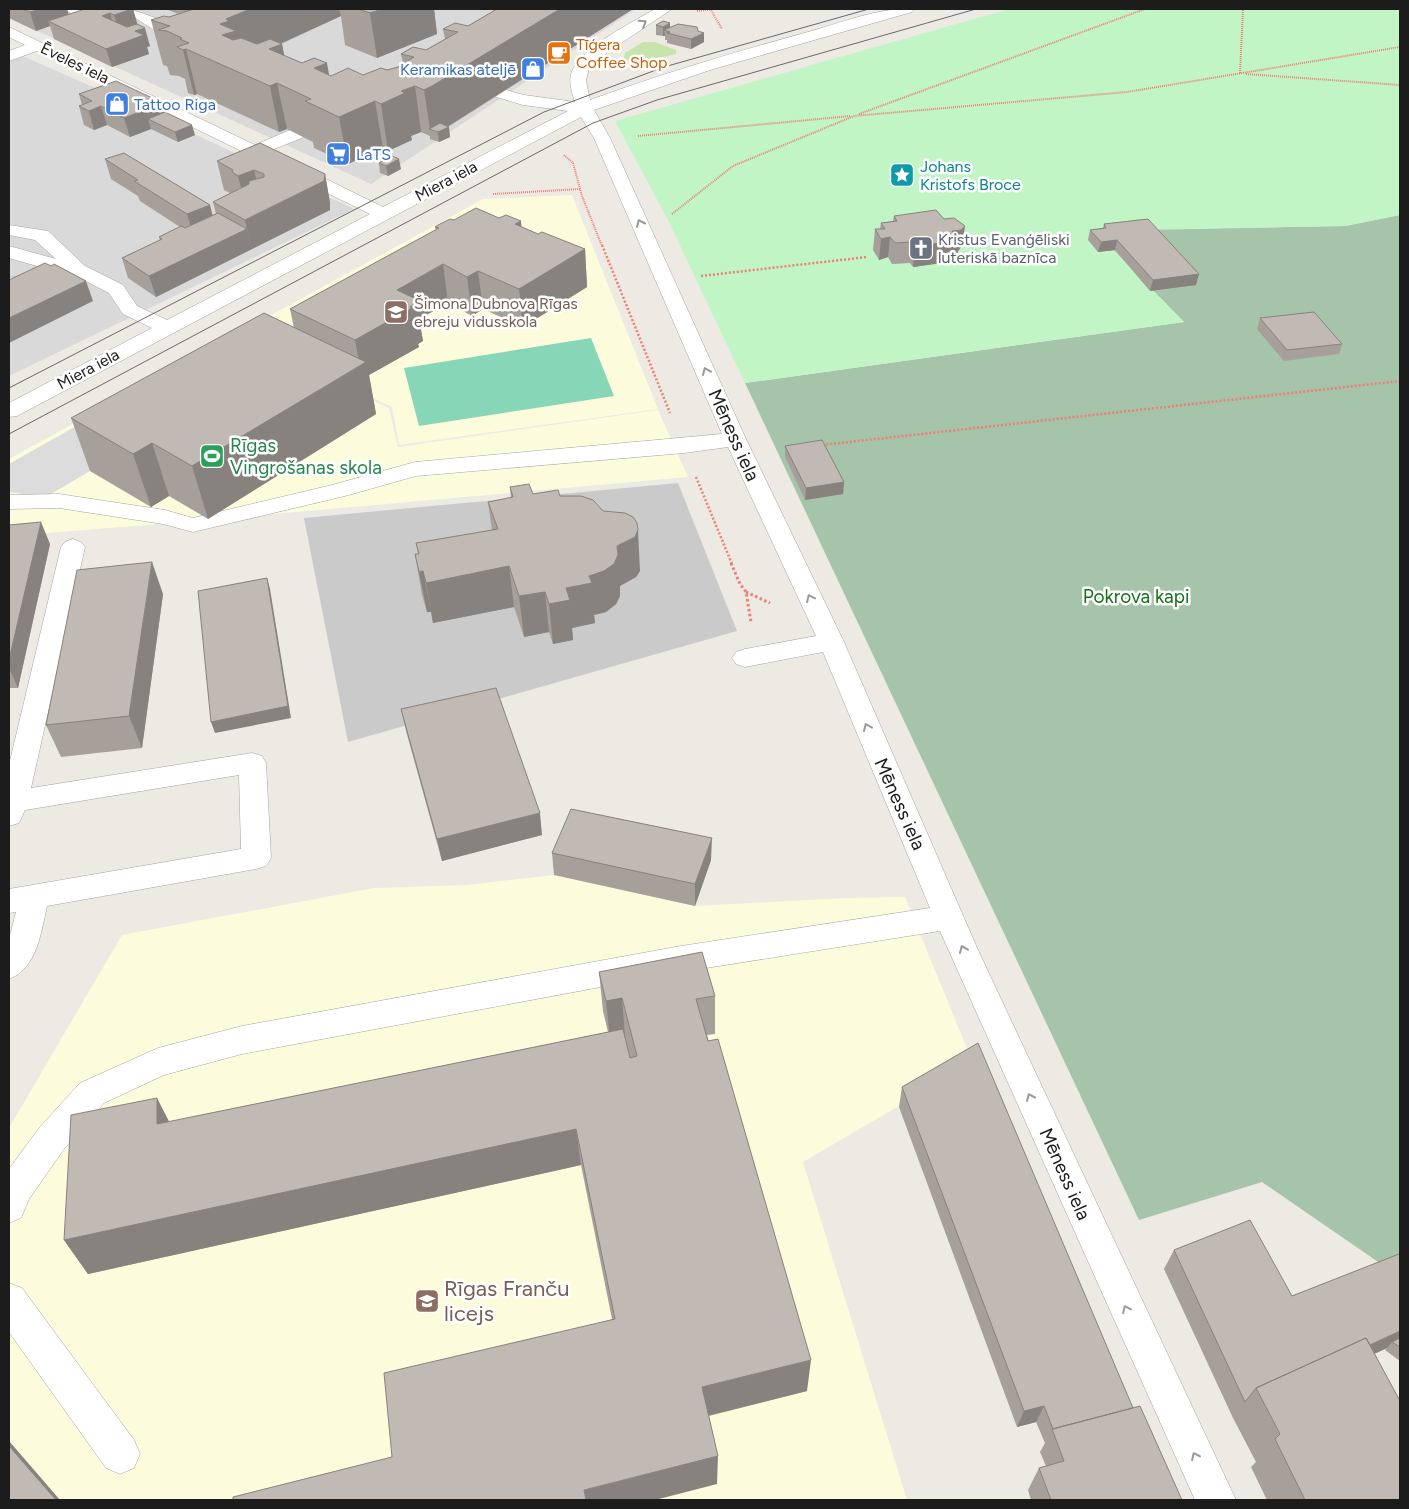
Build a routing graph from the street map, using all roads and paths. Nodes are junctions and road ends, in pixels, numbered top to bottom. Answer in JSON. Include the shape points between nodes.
{"nodes":[{"id":1,"x":72,"y":9,"type":"edge"},
{"id":2,"x":665,"y":9,"type":"edge"},
{"id":3,"x":907,"y":9,"type":"edge"},
{"id":4,"x":1145,"y":9,"type":"edge"},
{"id":5,"x":1243,"y":9,"type":"edge"},
{"id":6,"x":711,"y":10,"type":"dead end"},
{"id":7,"x":90,"y":20,"type":"junction"},
{"id":8,"x":169,"y":30,"type":"edge"},
{"id":9,"x":9,"y":31,"type":"edge"},
{"id":10,"x":602,"y":33,"type":"dead end"},
{"id":11,"x":725,"y":34,"type":"dead end"},
{"id":12,"x":43,"y":38,"type":"junction"},
{"id":13,"x":620,"y":38,"type":"junction"},
{"id":14,"x":1400,"y":47,"type":"edge"},
{"id":15,"x":9,"y":56,"type":"edge"},
{"id":16,"x":1240,"y":73,"type":"junction"},
{"id":17,"x":1400,"y":85,"type":"edge"},
{"id":18,"x":499,"y":93,"type":"edge"},
{"id":19,"x":585,"y":108,"type":"junction"},
{"id":20,"x":854,"y":116,"type":"junction"},
{"id":21,"x":296,"y":134,"type":"edge"},
{"id":22,"x":636,"y":136,"type":"dead end"},
{"id":23,"x":255,"y":151,"type":"junction"},
{"id":24,"x":559,"y":153,"type":"dead end"},
{"id":25,"x":580,"y":189,"type":"junction"},
{"id":26,"x":485,"y":193,"type":"dead end"},
{"id":27,"x":384,"y":214,"type":"junction"},
{"id":28,"x":9,"y":230,"type":"edge"},
{"id":29,"x":645,"y":234,"type":"junction"},
{"id":30,"x":9,"y":252,"type":"edge"},
{"id":31,"x":867,"y":257,"type":"dead end"},
{"id":32,"x":78,"y":270,"type":"junction"},
{"id":33,"x":667,"y":281,"type":"junction"},
{"id":34,"x":9,"y":284,"type":"edge"},
{"id":35,"x":167,"y":327,"type":"junction"},
{"id":36,"x":1400,"y":381,"type":"edge"},
{"id":37,"x":9,"y":411,"type":"edge"},
{"id":38,"x":735,"y":439,"type":"junction"},
{"id":39,"x":820,"y":445,"type":"edge"},
{"id":40,"x":684,"y":446,"type":"junction"},
{"id":41,"x":9,"y":502,"type":"edge"},
{"id":42,"x":73,"y":547,"type":"dead end"},
{"id":43,"x":775,"y":605,"type":"dead end"},
{"id":44,"x":831,"y":642,"type":"junction"},
{"id":45,"x":745,"y":658,"type":"dead end"},
{"id":46,"x":11,"y":806,"type":"edge"},
{"id":47,"x":22,"y":899,"type":"edge"},
{"id":48,"x":950,"y":918,"type":"junction"},
{"id":49,"x":9,"y":966,"type":"edge"},
{"id":50,"x":9,"y":1206,"type":"edge"},
{"id":51,"x":9,"y":1301,"type":"edge"},
{"id":52,"x":120,"y":1454,"type":"dead end"},
{"id":53,"x":1216,"y":1500,"type":"edge"}],
"edges":[{"from":1,"to":7,"type":"street"},
{"from":13,"to":2,"type":"street","one_way":true},
{"from":3,"to":19,"type":"street","name":"Miera iela","via":[[716,61]]},
{"from":4,"to":20,"type":"path"},
{"from":5,"to":16,"type":"path"},
{"from":6,"to":11,"type":"path"},
{"from":7,"to":8,"type":"street","via":[[125,9]]},
{"from":7,"to":12,"type":"street"},
{"from":9,"to":12,"type":"street","name":"Ēveles iela"},
{"from":10,"to":13,"type":"street"},
{"from":12,"to":15,"type":"street"},
{"from":12,"to":23,"type":"street","name":"Ēveles iela"},
{"from":13,"to":19,"type":"street","name":"Mēness iela","via":[[591,56],[580,68],[578,75]]},
{"from":14,"to":16,"type":"path"},
{"from":16,"to":17,"type":"path"},
{"from":16,"to":20,"type":"path","via":[[1127,92]]},
{"from":18,"to":19,"type":"street","via":[[522,100]]},
{"from":19,"to":27,"type":"street","name":"Miera iela"},
{"from":29,"to":19,"type":"street","name":"Mēness iela","one_way":true},
{"from":20,"to":22,"type":"path"},
{"from":20,"to":29,"type":"path","via":[[733,166]]},
{"from":21,"to":23,"type":"street"},
{"from":23,"to":27,"type":"street","name":"Ēveles iela"},
{"from":24,"to":25,"type":"path","via":[[573,163]]},
{"from":25,"to":26,"type":"path"},
{"from":25,"to":40,"type":"path"},
{"from":27,"to":35,"type":"street","name":"Miera iela"},
{"from":28,"to":32,"type":"street","via":[[41,235]]},
{"from":29,"to":33,"type":"street","name":"Mēness iela"},
{"from":30,"to":32,"type":"street"},
{"from":31,"to":33,"type":"path"},
{"from":32,"to":34,"type":"street"},
{"from":32,"to":35,"type":"street","via":[[116,289],[130,310]]},
{"from":38,"to":33,"type":"street","name":"Mēness iela","one_way":true},
{"from":35,"to":37,"type":"street","name":"Miera iela"},
{"from":36,"to":39,"type":"path"},
{"from":38,"to":40,"type":"street"},
{"from":44,"to":38,"type":"street","name":"Mēness iela","one_way":true},
{"from":40,"to":41,"type":"street","via":[[415,469],[194,525],[165,517],[58,501]]},
{"from":40,"to":43,"type":"path","via":[[740,584],[746,592]]},
{"from":42,"to":46,"type":"street"},
{"from":44,"to":45,"type":"street"},
{"from":48,"to":44,"type":"street","name":"Mēness iela","one_way":true},
{"from":46,"to":47,"type":"street","via":[[252,763],[256,858]]},
{"from":47,"to":49,"type":"street","via":[[22,947]]},
{"from":48,"to":50,"type":"street","via":[[652,964],[242,1040],[158,1062],[92,1093],[52,1138],[13,1192]]},
{"from":53,"to":48,"type":"street","name":"Mēness iela","one_way":true,"via":[[1118,1293]]},
{"from":51,"to":52,"type":"street"}]}
